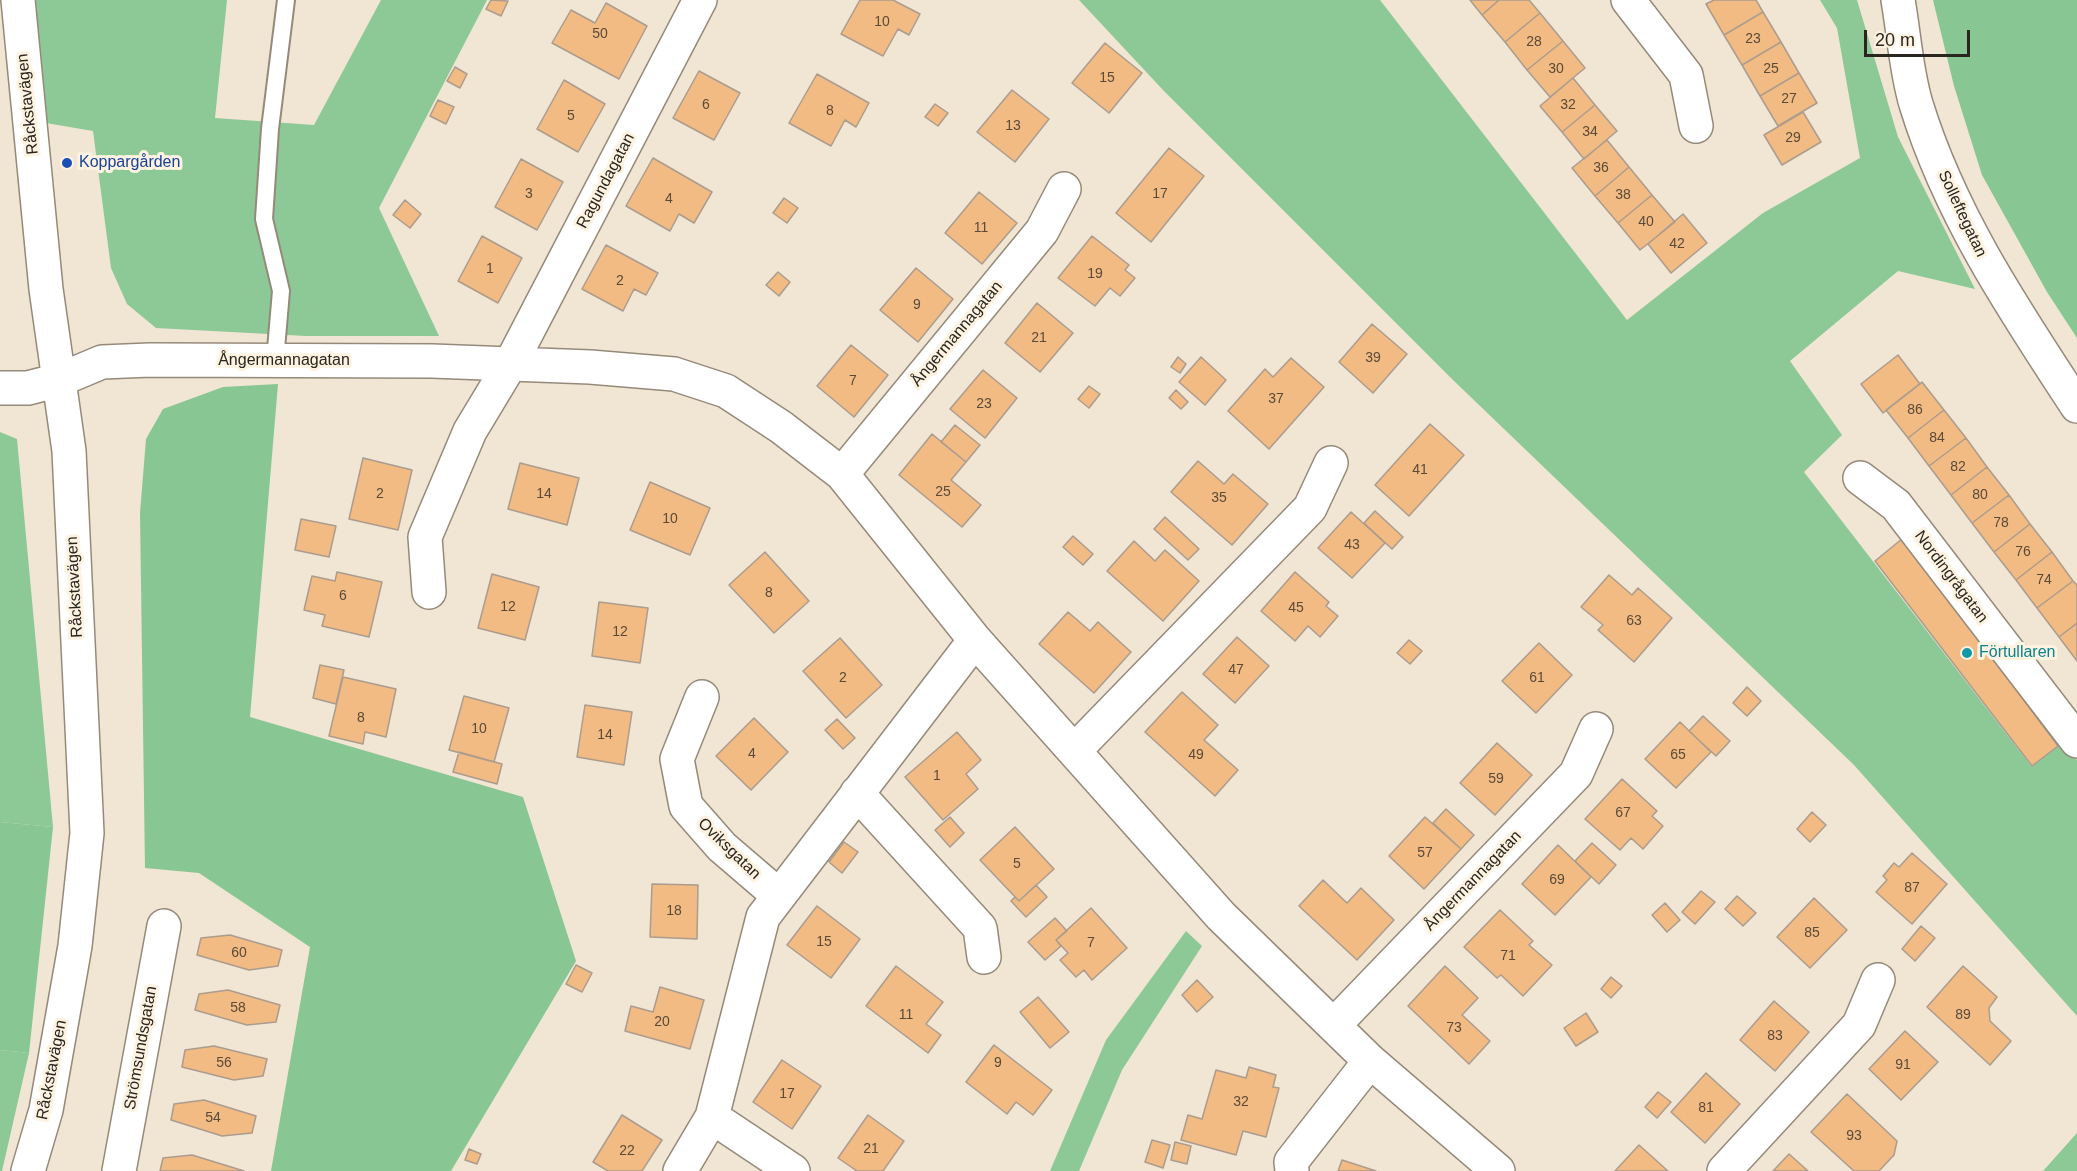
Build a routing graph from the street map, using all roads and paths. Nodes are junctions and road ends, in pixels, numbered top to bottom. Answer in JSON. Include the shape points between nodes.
{"nodes":[{"id":1,"x":18,"y":0,"type":"edge"},
{"id":2,"x":286,"y":0,"type":"edge"},
{"id":3,"x":700,"y":0,"type":"edge"},
{"id":4,"x":1628,"y":0,"type":"edge"},
{"id":5,"x":1899,"y":0,"type":"edge"},
{"id":6,"x":1696,"y":126,"type":"dead end"},
{"id":7,"x":1064,"y":189,"type":"dead end"},
{"id":8,"x":275,"y":361,"type":"junction"},
{"id":9,"x":511,"y":363,"type":"junction"},
{"id":10,"x":59,"y":380,"type":"junction"},
{"id":11,"x":0,"y":388,"type":"edge"},
{"id":12,"x":2077,"y":406,"type":"edge"},
{"id":13,"x":1331,"y":463,"type":"dead end"},
{"id":14,"x":842,"y":474,"type":"junction"},
{"id":15,"x":1860,"y":478,"type":"dead end"},
{"id":16,"x":429,"y":592,"type":"dead end"},
{"id":17,"x":975,"y":640,"type":"junction"},
{"id":18,"x":702,"y":697,"type":"dead end"},
{"id":19,"x":1596,"y":729,"type":"dead end"},
{"id":20,"x":2077,"y":741,"type":"edge"},
{"id":21,"x":1075,"y":750,"type":"junction"},
{"id":22,"x":857,"y":793,"type":"junction"},
{"id":23,"x":778,"y":895,"type":"junction"},
{"id":24,"x":164,"y":926,"type":"dead end"},
{"id":25,"x":984,"y":957,"type":"dead end"},
{"id":26,"x":1878,"y":980,"type":"dead end"},
{"id":27,"x":1335,"y":1024,"type":"junction"},
{"id":28,"x":1370,"y":1061,"type":"junction"},
{"id":29,"x":712,"y":1117,"type":"junction"},
{"id":30,"x":28,"y":1171,"type":"edge"},
{"id":31,"x":119,"y":1171,"type":"edge"},
{"id":32,"x":680,"y":1171,"type":"edge"},
{"id":33,"x":793,"y":1171,"type":"edge"},
{"id":34,"x":1292,"y":1171,"type":"edge"},
{"id":35,"x":1498,"y":1171,"type":"edge"},
{"id":36,"x":1724,"y":1171,"type":"edge"}],
"edges":[{"from":1,"to":10,"type":"street","name":"Råckstavägen","via":[[46,289]]},
{"from":2,"to":8,"type":"lane","via":[[270,129],[264,219],[281,291]]},
{"from":3,"to":9,"type":"street","name":"Ragundagatan"},
{"from":4,"to":6,"type":"street","via":[[1686,75]]},
{"from":5,"to":12,"type":"street","name":"Solleftegatan","via":[[1916,102],[1944,179],[1993,278]]},
{"from":7,"to":14,"type":"street","name":"Ångermannagatan","via":[[1042,231]]},
{"from":8,"to":9,"type":"street","name":"Ångermannagatan"},
{"from":8,"to":10,"type":"street","name":"Ångermannagatan","via":[[102,362]]},
{"from":9,"to":14,"type":"street","name":"Ångermannagatan","via":[[674,374],[726,391]]},
{"from":9,"to":16,"type":"street","via":[[470,430],[425,537]]},
{"from":10,"to":11,"type":"street","name":"Ångermannagatan","via":[[28,388]]},
{"from":10,"to":30,"type":"street","name":"Råckstavägen","via":[[69,451],[87,833],[75,946],[46,1110]]},
{"from":13,"to":21,"type":"street","via":[[1310,508]]},
{"from":14,"to":17,"type":"street","name":"Ångermannagatan"},
{"from":15,"to":20,"type":"street","name":"Nordingrågatan","via":[[1896,505]]},
{"from":17,"to":21,"type":"street","name":"Ångermannagatan"},
{"from":17,"to":22,"type":"street"},
{"from":18,"to":23,"type":"street","name":"Oviksgatan","via":[[677,759],[687,806],[722,846]]},
{"from":19,"to":27,"type":"street","name":"Ångermannagatan","via":[[1576,774]]},
{"from":21,"to":27,"type":"street","name":"Ångermannagatan","via":[[1221,916]]},
{"from":22,"to":23,"type":"street"},
{"from":22,"to":25,"type":"street","via":[[980,928]]},
{"from":23,"to":29,"type":"street","via":[[763,917]]},
{"from":24,"to":31,"type":"street","name":"Strömsundsgatan"},
{"from":26,"to":36,"type":"street","via":[[1859,1025]]},
{"from":27,"to":28,"type":"street","name":"Ångermannagatan"},
{"from":28,"to":34,"type":"street","via":[[1291,1162]]},
{"from":28,"to":35,"type":"street","name":"Ångermannagatan"},
{"from":29,"to":32,"type":"street"},
{"from":29,"to":33,"type":"street"}]}
